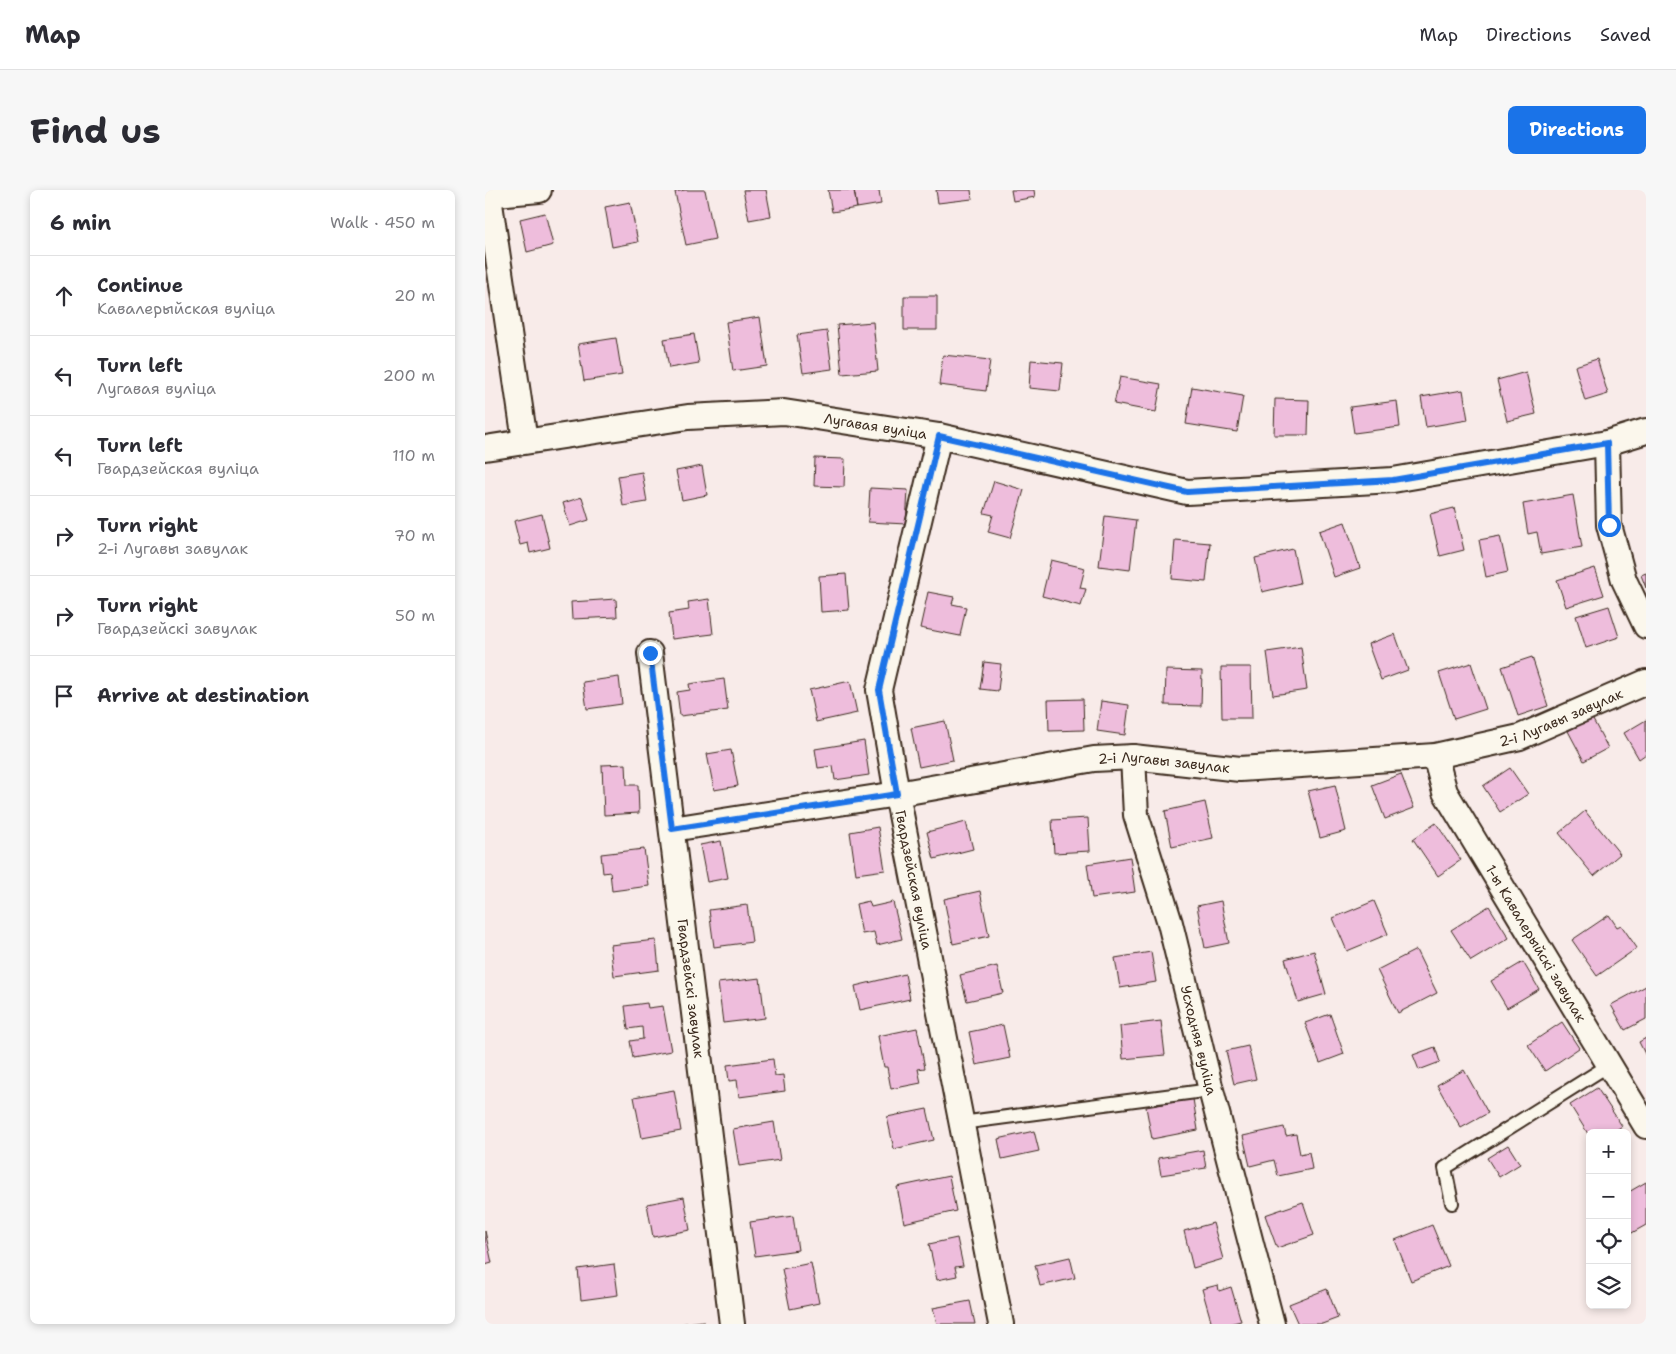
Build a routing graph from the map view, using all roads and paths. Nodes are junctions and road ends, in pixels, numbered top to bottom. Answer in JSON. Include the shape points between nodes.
{"nodes":[{"id":1,"x":539,"y":190,"type":"edge"},
{"id":2,"x":487,"y":194,"type":"edge"},
{"id":3,"x":1646,"y":432,"type":"edge"},
{"id":4,"x":939,"y":436,"type":"junction"},
{"id":5,"x":525,"y":441,"type":"junction"},
{"id":6,"x":1607,"y":443,"type":"junction"},
{"id":7,"x":485,"y":448,"type":"edge"},
{"id":8,"x":1646,"y":626,"type":"edge"},
{"id":9,"x":650,"y":653,"type":"dead end"},
{"id":10,"x":1646,"y":682,"type":"edge"},
{"id":11,"x":1133,"y":756,"type":"junction"},
{"id":12,"x":1435,"y":756,"type":"junction"},
{"id":13,"x":897,"y":794,"type":"junction"},
{"id":14,"x":672,"y":829,"type":"junction"},
{"id":15,"x":1609,"y":1065,"type":"junction"},
{"id":16,"x":1211,"y":1090,"type":"junction"},
{"id":17,"x":961,"y":1124,"type":"junction"},
{"id":18,"x":1646,"y":1126,"type":"edge"},
{"id":19,"x":1452,"y":1204,"type":"dead end"},
{"id":20,"x":732,"y":1324,"type":"edge"},
{"id":21,"x":1001,"y":1324,"type":"edge"},
{"id":22,"x":1272,"y":1324,"type":"edge"}],
"edges":[{"from":1,"to":2,"type":"street"},
{"from":2,"to":5,"type":"street"},
{"from":3,"to":6,"type":"street","name":"Лугавая вуліца"},
{"from":4,"to":5,"type":"street","name":"Лугавая вуліца","via":[[784,412],[688,417]]},
{"from":4,"to":6,"type":"street","name":"Лугавая вуліца","via":[[1187,492],[1393,480]]},
{"from":4,"to":13,"type":"street","name":"Гвардзейская вуліца","via":[[879,690]]},
{"from":5,"to":7,"type":"street","name":"Лугавая вуліца"},
{"from":6,"to":8,"type":"street","via":[[1609,525],[1623,580]]},
{"from":9,"to":14,"type":"street","name":"Гвардзейскі завулак"},
{"from":10,"to":12,"type":"street","name":"2-і Лугавы завулак","via":[[1521,737]]},
{"from":11,"to":12,"type":"street","name":"2-і Лугавы завулак","via":[[1240,769]]},
{"from":11,"to":13,"type":"street","name":"2-і Лугавы завулак","via":[[1094,759]]},
{"from":11,"to":16,"type":"street","name":"Усходняя вуліца","via":[[1136,815],[1170,923]]},
{"from":12,"to":15,"type":"street","name":"1-ы Кавалерыйскі завулак","via":[[1445,792]]},
{"from":13,"to":14,"type":"street","name":"2-і Лугавы завулак"},
{"from":13,"to":17,"type":"street","name":"Гвардзейская вуліца"},
{"from":14,"to":20,"type":"street","name":"Гвардзейскі завулак"},
{"from":15,"to":18,"type":"street","name":"1-ы Кавалерыйскі завулак"},
{"from":15,"to":19,"type":"lane","via":[[1445,1168]]},
{"from":16,"to":17,"type":"lane"},
{"from":16,"to":22,"type":"street","name":"Усходняя вуліца"},
{"from":17,"to":21,"type":"street","name":"Гвардзейская вуліца"}]}
